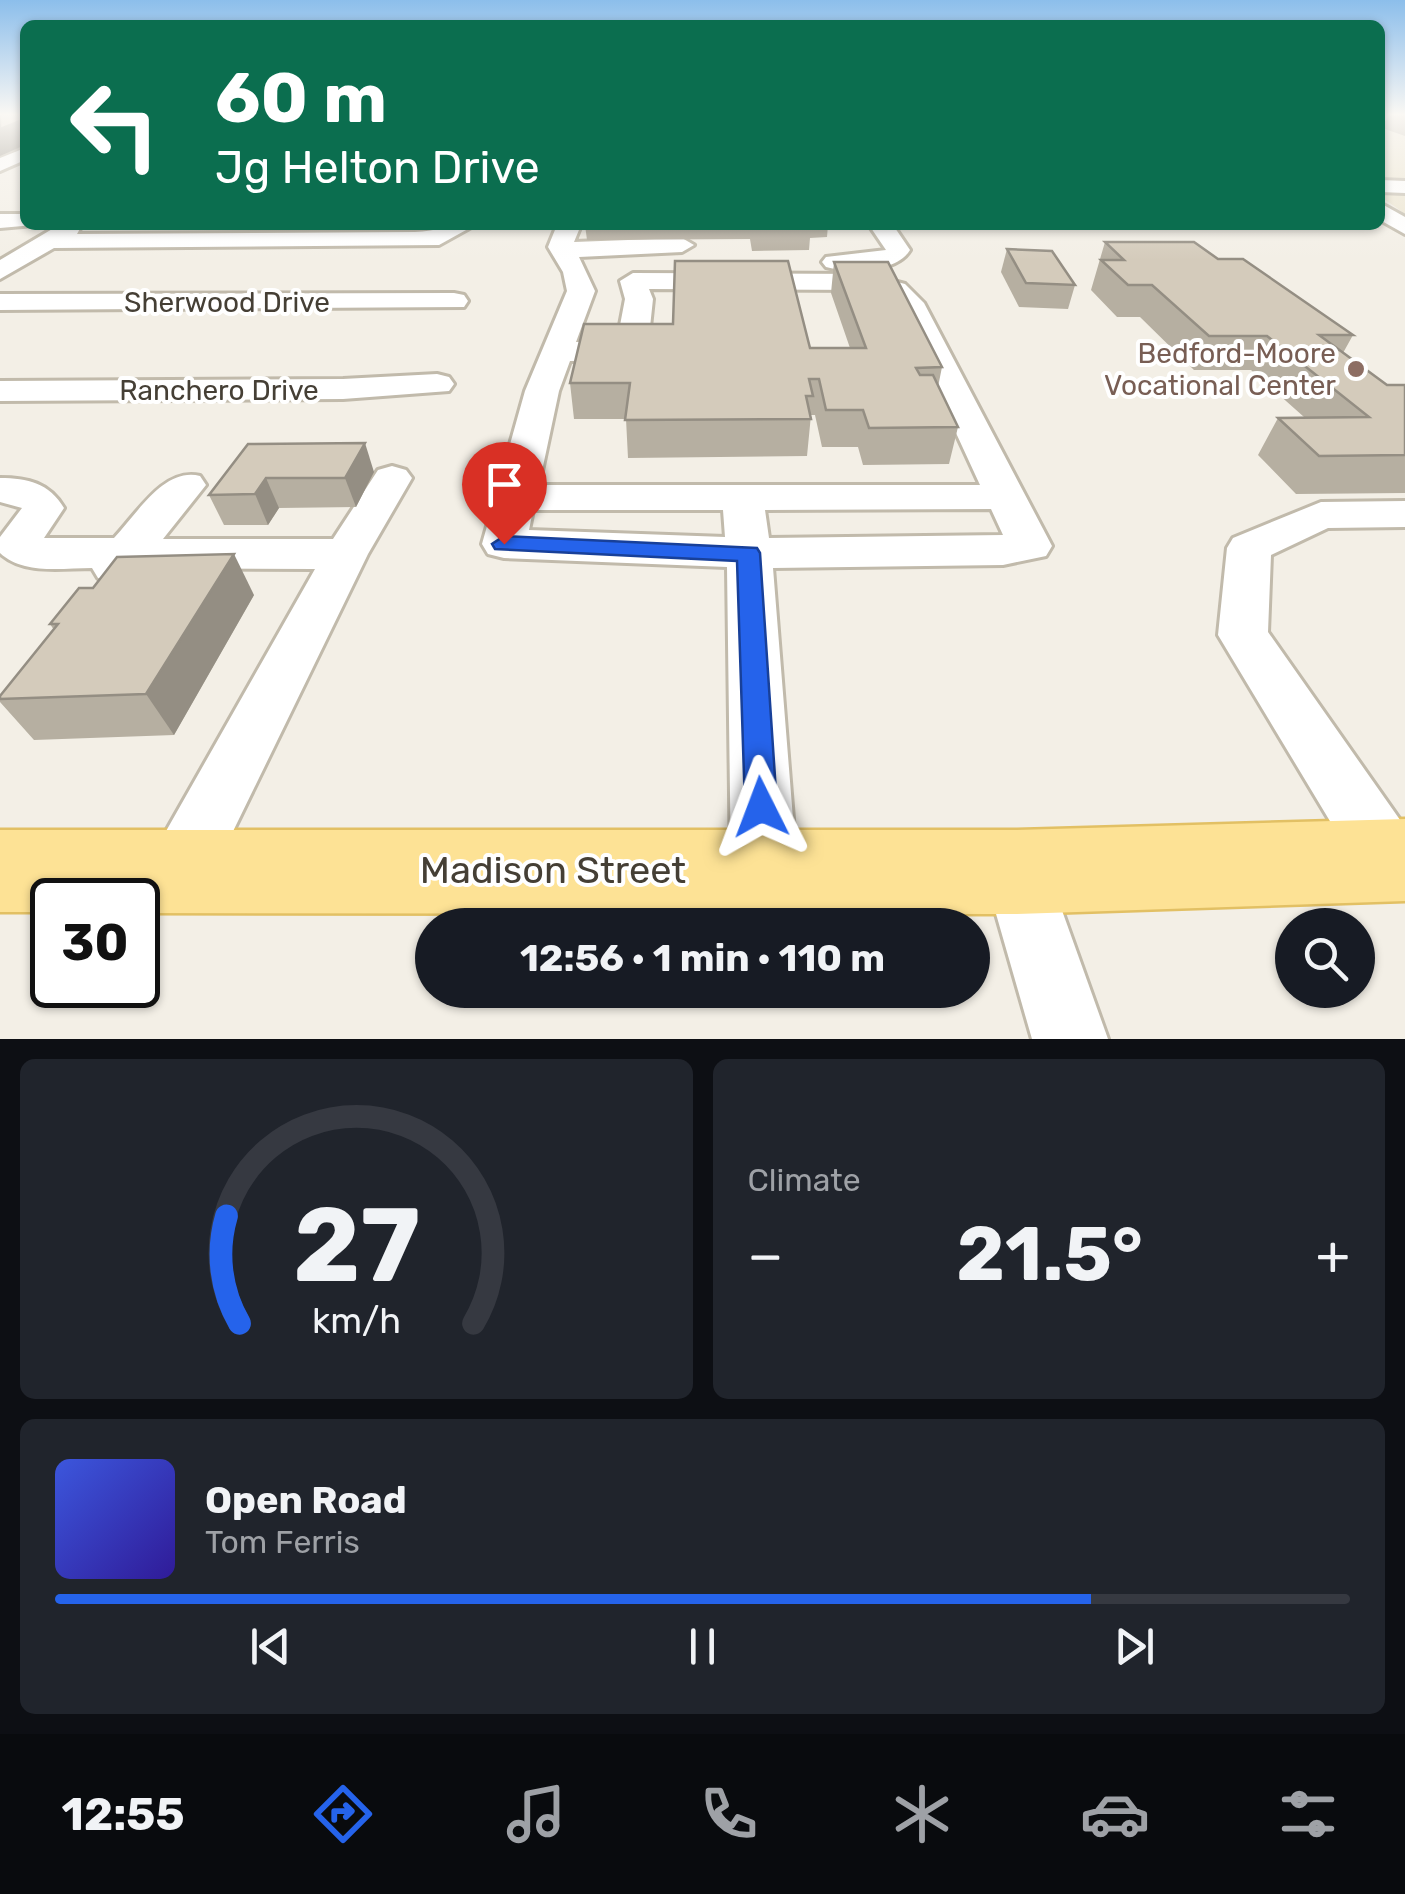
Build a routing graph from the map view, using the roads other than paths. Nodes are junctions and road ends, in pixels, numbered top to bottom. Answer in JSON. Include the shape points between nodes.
{"nodes":[{"id":1,"x":66,"y":230,"type":"edge"},
{"id":2,"x":454,"y":230,"type":"edge"},
{"id":3,"x":884,"y":230,"type":"edge"},
{"id":4,"x":566,"y":238,"type":"edge"},
{"id":5,"x":50,"y":241,"type":"junction"},
{"id":6,"x":682,"y":245,"type":"dead end"},
{"id":7,"x":0,"y":271,"type":"edge"},
{"id":8,"x":809,"y":272,"type":"junction"},
{"id":9,"x":607,"y":286,"type":"junction"},
{"id":10,"x":454,"y":300,"type":"dead end"},
{"id":11,"x":0,"y":302,"type":"edge"},
{"id":12,"x":557,"y":352,"type":"junction"},
{"id":13,"x":437,"y":384,"type":"dead end"},
{"id":14,"x":0,"y":391,"type":"edge"},
{"id":15,"x":392,"y":478,"type":"dead end"},
{"id":16,"x":186,"y":485,"type":"dead end"},
{"id":17,"x":0,"y":490,"type":"edge"},
{"id":18,"x":1005,"y":497,"type":"junction"},
{"id":19,"x":515,"y":498,"type":"junction"},
{"id":20,"x":743,"y":498,"type":"junction"},
{"id":21,"x":1405,"y":514,"type":"edge"},
{"id":22,"x":748,"y":553,"type":"junction"},
{"id":23,"x":346,"y":554,"type":"junction"},
{"id":24,"x":125,"y":555,"type":"junction"},
{"id":25,"x":88,"y":598,"type":"edge"},
{"id":26,"x":1397,"y":860,"type":"edge"},
{"id":27,"x":764,"y":869,"type":"junction"},
{"id":28,"x":180,"y":870,"type":"junction"},
{"id":29,"x":0,"y":871,"type":"edge"},
{"id":30,"x":1018,"y":872,"type":"junction"},
{"id":31,"x":1070,"y":1039,"type":"edge"}],
"edges":[{"from":1,"to":5,"type":"street"},
{"from":2,"to":5,"type":"street","via":[[415,239]]},
{"from":3,"to":8,"type":"street","via":[[895,255]]},
{"from":4,"to":6,"type":"street"},
{"from":4,"to":9,"type":"street","via":[[576,272]]},
{"from":5,"to":7,"type":"street"},
{"from":8,"to":9,"type":"street"},
{"from":8,"to":18,"type":"street","via":[[901,292]]},
{"from":9,"to":12,"type":"street"},
{"from":9,"to":12,"type":"street","via":[[638,299],[632,346]]},
{"from":10,"to":11,"type":"street","name":"Sherwood Drive"},
{"from":12,"to":19,"type":"street"},
{"from":13,"to":14,"type":"street","name":"Ranchero Drive"},
{"from":15,"to":23,"type":"street"},
{"from":16,"to":24,"type":"street"},
{"from":17,"to":24,"type":"street","via":[[42,502],[17,545],[28,554]]},
{"from":18,"to":20,"type":"street"},
{"from":18,"to":22,"type":"street","via":[[1030,546]]},
{"from":19,"to":20,"type":"street"},
{"from":19,"to":22,"type":"street","via":[[504,544]]},
{"from":20,"to":22,"type":"street"},
{"from":21,"to":26,"type":"street","via":[[1320,515],[1248,548],[1243,634]]},
{"from":22,"to":27,"type":"street"},
{"from":23,"to":24,"type":"street"},
{"from":23,"to":28,"type":"street"},
{"from":24,"to":25,"type":"street"},
{"from":26,"to":30,"type":"main road","name":"Madison Street"},
{"from":27,"to":28,"type":"main road","name":"Madison Street"},
{"from":27,"to":30,"type":"main road","name":"Madison Street"},
{"from":28,"to":29,"type":"main road","name":"Madison Street"},
{"from":30,"to":31,"type":"street"}]}
